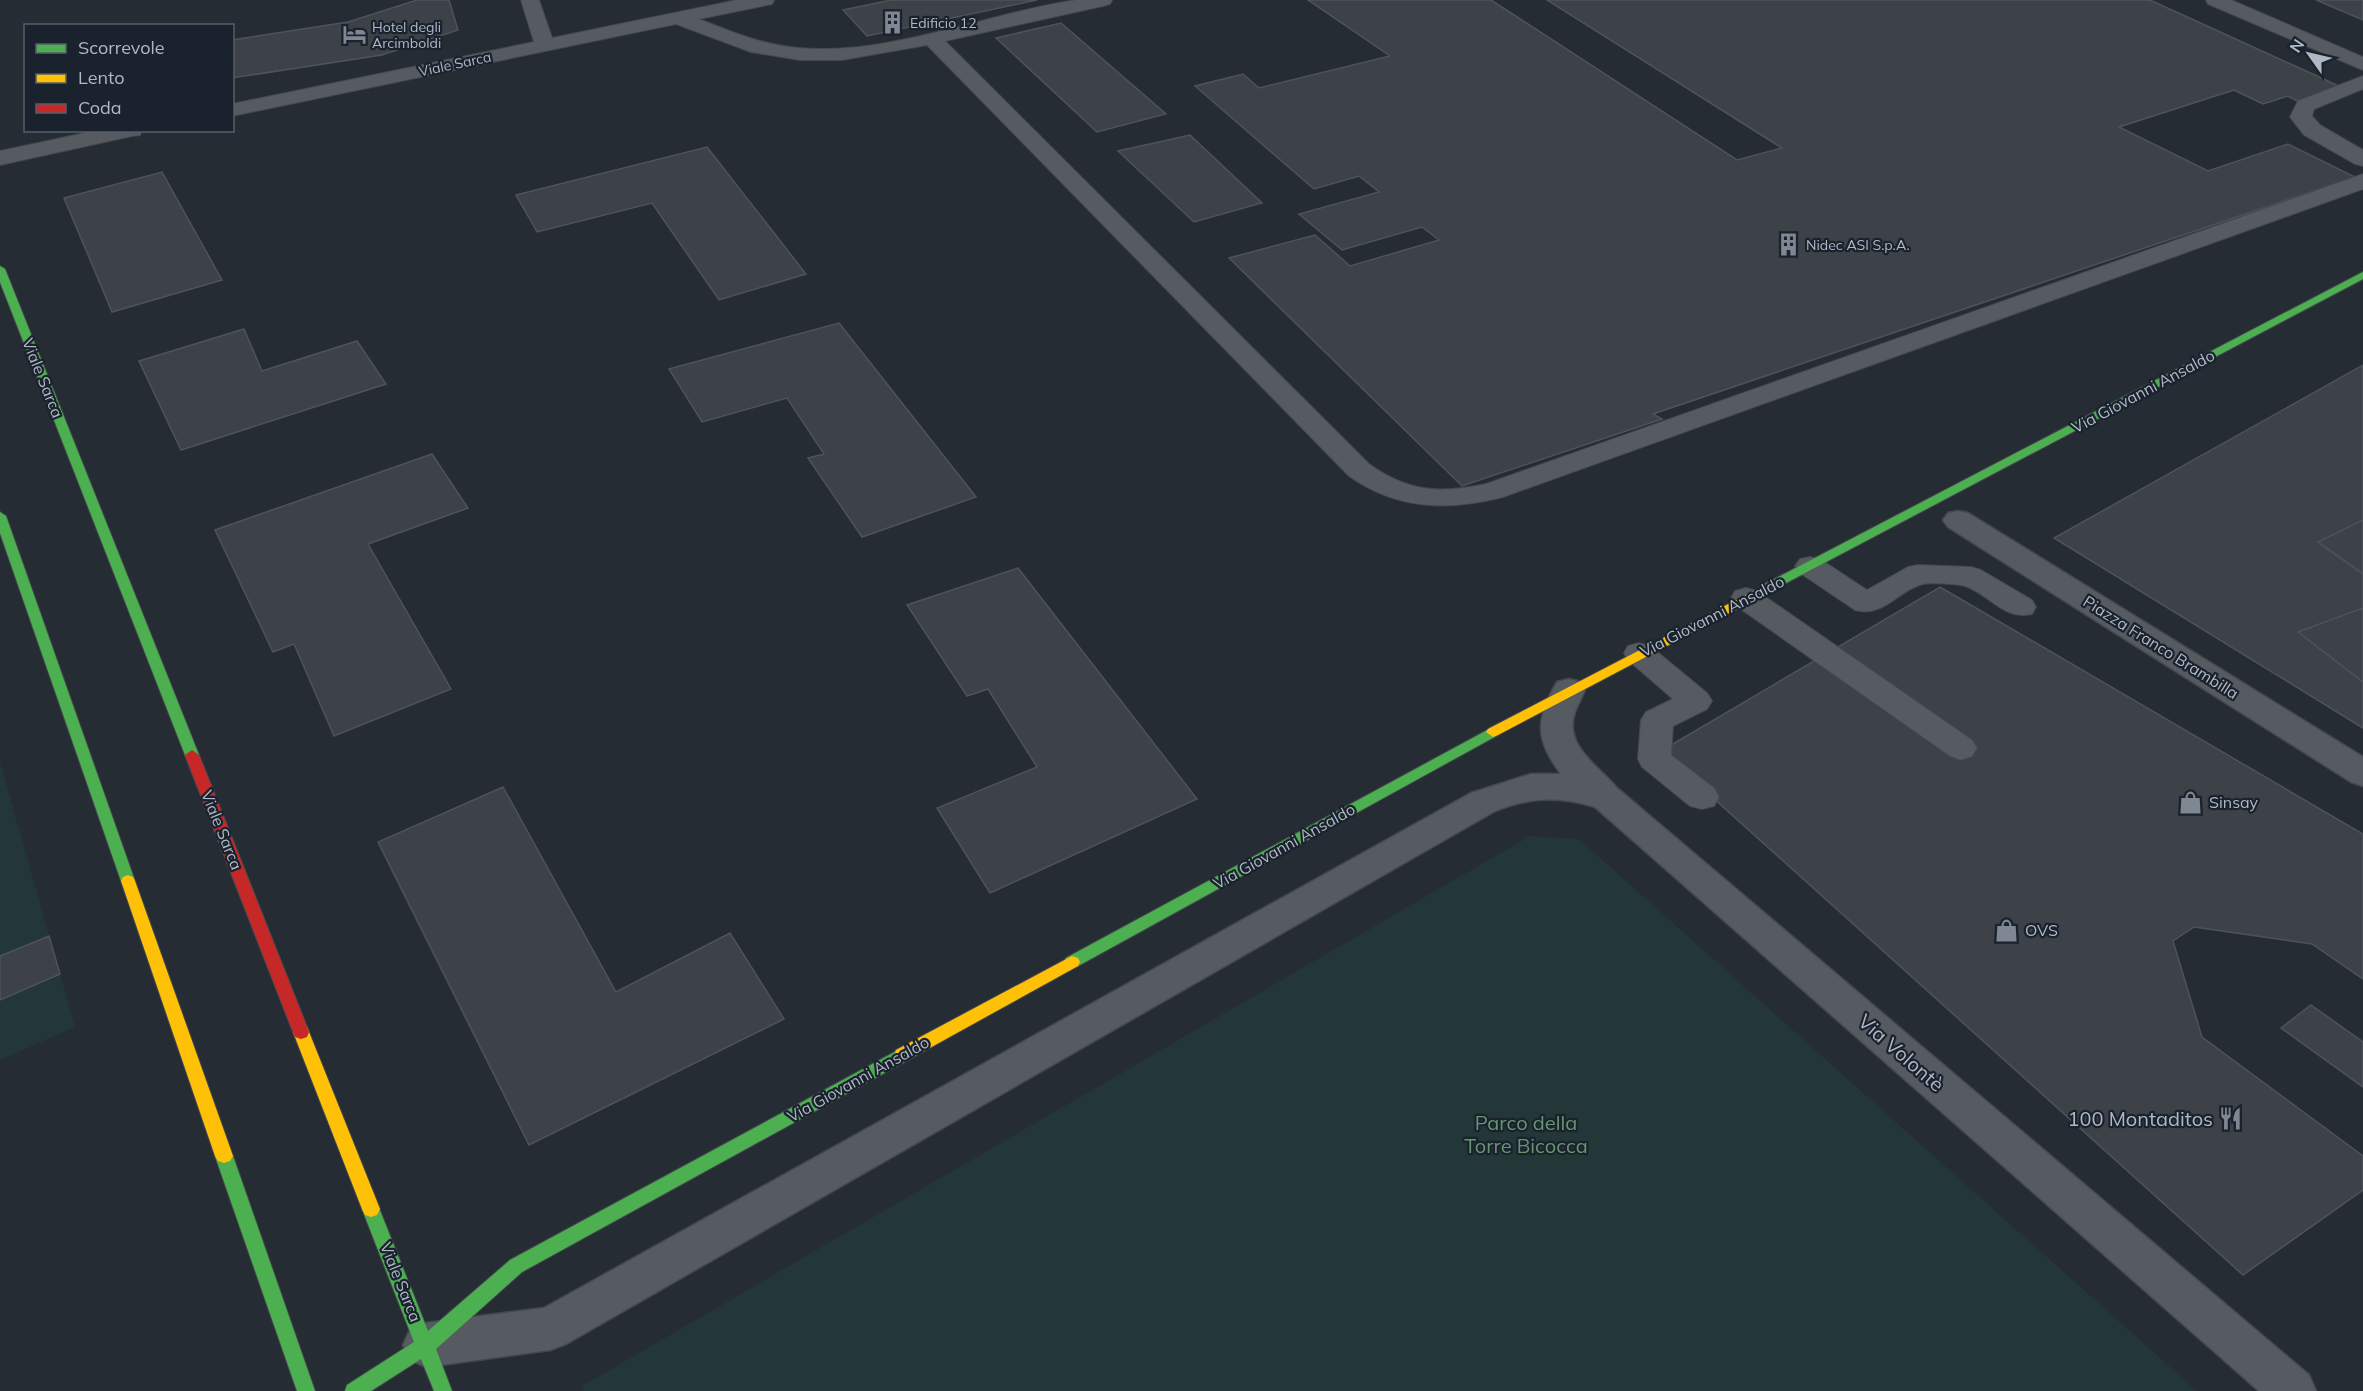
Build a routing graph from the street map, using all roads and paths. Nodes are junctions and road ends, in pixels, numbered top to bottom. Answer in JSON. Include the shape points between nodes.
{"nodes":[{"id":1,"x":530,"y":0,"type":"edge"},
{"id":2,"x":765,"y":0,"type":"edge"},
{"id":3,"x":1102,"y":0,"type":"edge"},
{"id":4,"x":2215,"y":0,"type":"edge"},
{"id":5,"x":2258,"y":0,"type":"edge"},
{"id":6,"x":677,"y":18,"type":"junction"},
{"id":7,"x":931,"y":38,"type":"junction"},
{"id":8,"x":545,"y":45,"type":"junction"},
{"id":9,"x":2363,"y":46,"type":"edge"},
{"id":10,"x":2363,"y":64,"type":"edge"},
{"id":11,"x":2363,"y":82,"type":"edge"},
{"id":12,"x":234,"y":110,"type":"edge"},
{"id":13,"x":123,"y":132,"type":"edge"},
{"id":14,"x":0,"y":158,"type":"edge"},
{"id":15,"x":2363,"y":159,"type":"edge"},
{"id":16,"x":2363,"y":181,"type":"edge"},
{"id":17,"x":0,"y":269,"type":"edge"},
{"id":18,"x":2363,"y":275,"type":"edge"},
{"id":19,"x":0,"y":516,"type":"edge"},
{"id":20,"x":1958,"y":520,"type":"dead end"},
{"id":21,"x":1810,"y":566,"type":"junction"},
{"id":22,"x":1746,"y":598,"type":"junction"},
{"id":23,"x":2021,"y":607,"type":"dead end"},
{"id":24,"x":1639,"y":653,"type":"junction"},
{"id":25,"x":1569,"y":690,"type":"junction"},
{"id":26,"x":1961,"y":748,"type":"dead end"},
{"id":27,"x":2363,"y":773,"type":"edge"},
{"id":28,"x":1702,"y":797,"type":"dead end"},
{"id":29,"x":1607,"y":798,"type":"junction"},
{"id":30,"x":426,"y":1345,"type":"junction"},
{"id":31,"x":306,"y":1391,"type":"edge"},
{"id":32,"x":354,"y":1391,"type":"edge"},
{"id":33,"x":442,"y":1391,"type":"edge"},
{"id":34,"x":2293,"y":1391,"type":"edge"}],
"edges":[{"from":1,"to":8,"type":"lane"},
{"from":2,"to":6,"type":"lane","name":"Viale Sarca"},
{"from":3,"to":7,"type":"lane"},
{"from":4,"to":10,"type":"lane"},
{"from":5,"to":9,"type":"lane"},
{"from":6,"to":7,"type":"lane","via":[[742,44],[800,54],[864,51]]},
{"from":6,"to":8,"type":"lane","name":"Viale Sarca"},
{"from":7,"to":16,"type":"lane","via":[[1359,470],[1393,491],[1413,497],[1450,499],[1493,491]]},
{"from":8,"to":12,"type":"lane","name":"Viale Sarca"},
{"from":11,"to":15,"type":"lane","via":[[2305,105],[2301,117],[2312,130]]},
{"from":13,"to":14,"type":"lane"},
{"from":17,"to":30,"type":"street","name":"Viale Sarca"},
{"from":18,"to":21,"type":"street","name":"Via Giovanni Ansaldo"},
{"from":19,"to":31,"type":"street"},
{"from":20,"to":27,"type":"street","name":"Piazza Franco Brambilla"},
{"from":21,"to":22,"type":"street","name":"Via Giovanni Ansaldo"},
{"from":21,"to":23,"type":"lane","via":[[1866,603],[1918,574],[1971,578]]},
{"from":22,"to":24,"type":"street","name":"Via Giovanni Ansaldo"},
{"from":22,"to":26,"type":"lane"},
{"from":24,"to":25,"type":"street","name":"Via Giovanni Ansaldo"},
{"from":24,"to":28,"type":"lane","via":[[1696,700],[1657,720],[1654,759]]},
{"from":25,"to":29,"type":"street","via":[[1557,716],[1560,741],[1574,766]]},
{"from":25,"to":30,"type":"street","name":"Via Giovanni Ansaldo","via":[[516,1266]]},
{"from":29,"to":30,"type":"street","name":"Via Volontè","via":[[1545,784],[1525,786],[1483,802],[550,1329]]},
{"from":29,"to":34,"type":"street","name":"Via Volontè"},
{"from":30,"to":32,"type":"street","name":"Via Giovanni Ansaldo"},
{"from":30,"to":33,"type":"street","name":"Viale Sarca"}]}
